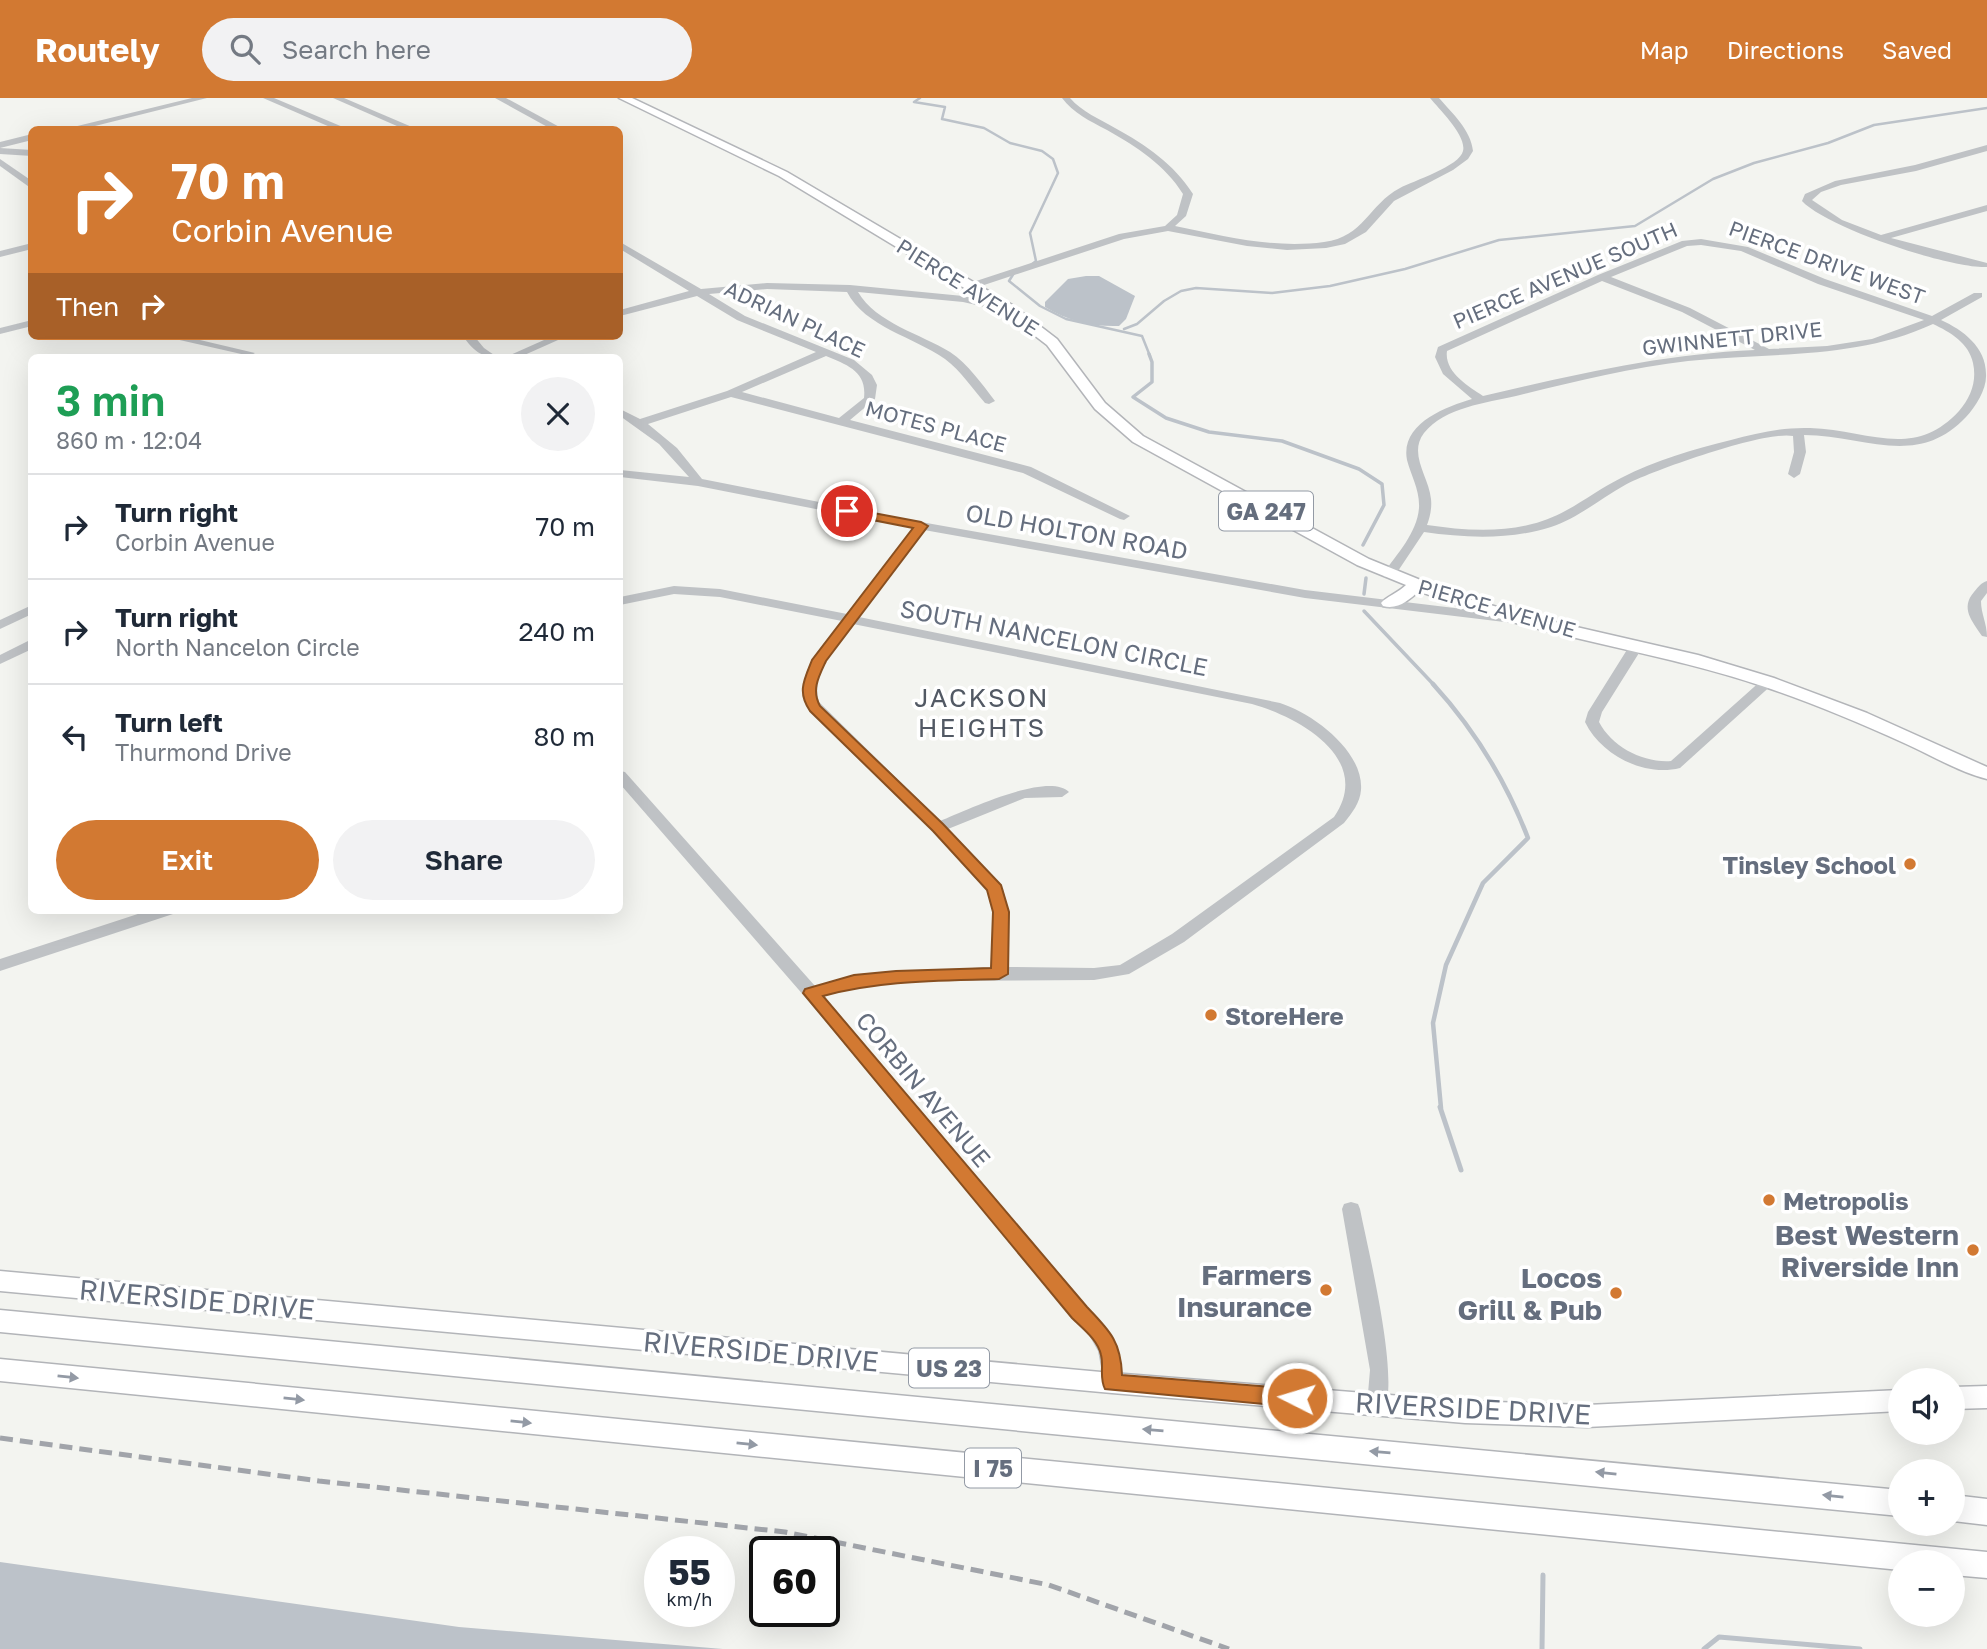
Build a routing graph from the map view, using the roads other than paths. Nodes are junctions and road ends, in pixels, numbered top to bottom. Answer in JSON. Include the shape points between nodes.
{"nodes":[{"id":1,"x":203,"y":98,"type":"edge"},
{"id":2,"x":267,"y":98,"type":"edge"},
{"id":3,"x":337,"y":98,"type":"edge"},
{"id":4,"x":499,"y":98,"type":"edge"},
{"id":5,"x":624,"y":98,"type":"edge"},
{"id":6,"x":1066,"y":98,"type":"edge"},
{"id":7,"x":1434,"y":98,"type":"edge"},
{"id":8,"x":82,"y":126,"type":"edge"},
{"id":9,"x":336,"y":126,"type":"edge"},
{"id":10,"x":405,"y":126,"type":"edge"},
{"id":11,"x":553,"y":126,"type":"edge"},
{"id":12,"x":28,"y":139,"type":"edge"},
{"id":13,"x":0,"y":145,"type":"edge"},
{"id":14,"x":1987,"y":148,"type":"edge"},
{"id":15,"x":0,"y":152,"type":"edge"},
{"id":16,"x":28,"y":153,"type":"edge"},
{"id":17,"x":0,"y":162,"type":"edge"},
{"id":18,"x":18,"y":176,"type":"junction"},
{"id":19,"x":0,"y":180,"type":"edge"},
{"id":20,"x":28,"y":183,"type":"edge"},
{"id":21,"x":1987,"y":208,"type":"edge"},
{"id":22,"x":1168,"y":228,"type":"junction"},
{"id":23,"x":1883,"y":237,"type":"junction"},
{"id":24,"x":1707,"y":241,"type":"joint"},
{"id":25,"x":623,"y":246,"type":"edge"},
{"id":26,"x":28,"y":247,"type":"edge"},
{"id":27,"x":0,"y":254,"type":"edge"},
{"id":28,"x":1984,"y":265,"type":"dead end"},
{"id":29,"x":1602,"y":277,"type":"junction"},
{"id":30,"x":971,"y":286,"type":"junction"},
{"id":31,"x":850,"y":288,"type":"junction"},
{"id":32,"x":697,"y":292,"type":"junction"},
{"id":33,"x":1978,"y":295,"type":"dead end"},
{"id":34,"x":1009,"y":309,"type":"junction"},
{"id":35,"x":623,"y":312,"type":"edge"},
{"id":36,"x":1932,"y":321,"type":"junction"},
{"id":37,"x":28,"y":324,"type":"edge"},
{"id":38,"x":0,"y":331,"type":"edge"},
{"id":39,"x":185,"y":340,"type":"edge"},
{"id":40,"x":235,"y":340,"type":"edge"},
{"id":41,"x":471,"y":340,"type":"edge"},
{"id":42,"x":552,"y":340,"type":"edge"},
{"id":43,"x":825,"y":352,"type":"junction"},
{"id":44,"x":1767,"y":352,"type":"junction"},
{"id":45,"x":248,"y":354,"type":"edge"},
{"id":46,"x":252,"y":354,"type":"edge"},
{"id":47,"x":487,"y":354,"type":"edge"},
{"id":48,"x":518,"y":354,"type":"edge"},
{"id":49,"x":731,"y":393,"type":"junction"},
{"id":50,"x":989,"y":401,"type":"dead end"},
{"id":51,"x":1482,"y":401,"type":"junction"},
{"id":52,"x":623,"y":414,"type":"edge"},
{"id":53,"x":842,"y":421,"type":"junction"},
{"id":54,"x":639,"y":423,"type":"junction"},
{"id":55,"x":1797,"y":431,"type":"junction"},
{"id":56,"x":623,"y":474,"type":"edge"},
{"id":57,"x":1794,"y":474,"type":"dead end"},
{"id":58,"x":698,"y":482,"type":"junction"},
{"id":59,"x":1124,"y":516,"type":"dead end"},
{"id":60,"x":921,"y":526,"type":"junction"},
{"id":61,"x":1421,"y":528,"type":"junction"},
{"id":62,"x":1390,"y":574,"type":"junction"},
{"id":63,"x":1416,"y":585,"type":"junction"},
{"id":64,"x":1987,"y":585,"type":"edge"},
{"id":65,"x":623,"y":600,"type":"edge"},
{"id":66,"x":1389,"y":603,"type":"junction"},
{"id":67,"x":28,"y":611,"type":"edge"},
{"id":68,"x":850,"y":620,"type":"junction"},
{"id":69,"x":1529,"y":621,"type":"junction"},
{"id":70,"x":0,"y":625,"type":"edge"},
{"id":71,"x":1987,"y":633,"type":"edge"},
{"id":72,"x":28,"y":645,"type":"edge"},
{"id":73,"x":1637,"y":645,"type":"junction"},
{"id":74,"x":0,"y":660,"type":"edge"},
{"id":75,"x":1768,"y":682,"type":"junction"},
{"id":76,"x":1987,"y":774,"type":"edge"},
{"id":77,"x":623,"y":778,"type":"edge"},
{"id":78,"x":1062,"y":792,"type":"dead end"},
{"id":79,"x":938,"y":828,"type":"junction"},
{"id":80,"x":155,"y":914,"type":"edge"},
{"id":81,"x":0,"y":965,"type":"edge"},
{"id":82,"x":999,"y":974,"type":"junction"},
{"id":83,"x":811,"y":993,"type":"junction"},
{"id":84,"x":1351,"y":1209,"type":"dead end"},
{"id":85,"x":0,"y":1281,"type":"edge"},
{"id":86,"x":0,"y":1321,"type":"edge"},
{"id":87,"x":0,"y":1370,"type":"edge"},
{"id":88,"x":1112,"y":1383,"type":"junction"},
{"id":89,"x":1987,"y":1397,"type":"edge"},
{"id":90,"x":1965,"y":1398,"type":"edge"},
{"id":91,"x":1888,"y":1402,"type":"edge"},
{"id":92,"x":1377,"y":1405,"type":"junction"},
{"id":93,"x":1888,"y":1502,"type":"edge"},
{"id":94,"x":1965,"y":1509,"type":"edge"},
{"id":95,"x":1987,"y":1512,"type":"edge"},
{"id":96,"x":1987,"y":1565,"type":"edge"}],
"edges":[{"from":1,"to":8,"type":"street"},
{"from":2,"to":9,"type":"street"},
{"from":3,"to":10,"type":"street"},
{"from":4,"to":11,"type":"street"},
{"from":5,"to":30,"type":"main road","name":"PIERCE AVENUE","number":"GA 247","via":[[783,174]]},
{"from":6,"to":22,"type":"street","via":[[1073,108],[1151,155],[1183,185],[1188,194],[1186,205]]},
{"from":7,"to":22,"type":"street","via":[[1463,135],[1468,145],[1466,156],[1396,194],[1351,240],[1293,247]]},
{"from":12,"to":13,"type":"street"},
{"from":14,"to":23,"type":"street","via":[[1893,173],[1842,181],[1808,196],[1807,201],[1818,211]]},
{"from":15,"to":16,"type":"street"},
{"from":17,"to":18,"type":"street"},
{"from":18,"to":19,"type":"street"},
{"from":18,"to":20,"type":"street"},
{"from":21,"to":23,"type":"street"},
{"from":22,"to":30,"type":"street","via":[[1122,236]]},
{"from":23,"to":28,"type":"street"},
{"from":24,"to":29,"type":"street","name":"PIERCE AVENUE SOUTH","via":[[1685,243]]},
{"from":24,"to":36,"type":"street","name":"PIERCE DRIVE WEST","via":[[1745,248],[1799,273]]},
{"from":25,"to":32,"type":"street","name":"ADRIAN PLACE"},
{"from":26,"to":27,"type":"street"},
{"from":29,"to":44,"type":"street","via":[[1686,310]]},
{"from":29,"to":51,"type":"street","name":"PIERCE AVENUE SOUTH","via":[[1443,349],[1443,365]]},
{"from":30,"to":34,"type":"main road","name":"PIERCE AVENUE","number":"GA 247"},
{"from":31,"to":32,"type":"street","via":[[758,286]]},
{"from":31,"to":34,"type":"street"},
{"from":31,"to":50,"type":"street","via":[[870,311],[958,364]]},
{"from":32,"to":35,"type":"street"},
{"from":32,"to":43,"type":"street","name":"ADRIAN PLACE","via":[[762,328]]},
{"from":33,"to":36,"type":"street","name":"GWINNETT DRIVE"},
{"from":34,"to":62,"type":"main road","name":"PIERCE AVENUE","number":"GA 247","via":[[1052,342],[1100,406],[1138,439]]},
{"from":36,"to":44,"type":"street","name":"GWINNETT DRIVE","via":[[1869,342]]},
{"from":36,"to":55,"type":"street","name":"PIERCE DRIVE WEST","via":[[1963,336],[1980,361],[1977,391],[1948,429],[1930,440],[1904,444]]},
{"from":37,"to":38,"type":"street"},
{"from":39,"to":45,"type":"street"},
{"from":40,"to":46,"type":"street"},
{"from":41,"to":47,"type":"street"},
{"from":42,"to":48,"type":"street"},
{"from":43,"to":49,"type":"street"},
{"from":43,"to":53,"type":"street","name":"ADRIAN PLACE","via":[[859,368],[871,385],[869,399]]},
{"from":44,"to":51,"type":"street","name":"GWINNETT DRIVE","via":[[1663,361]]},
{"from":49,"to":53,"type":"street","name":"MOTES PLACE"},
{"from":49,"to":54,"type":"street"},
{"from":51,"to":61,"type":"street","via":[[1438,417],[1413,440],[1411,462],[1425,489]]},
{"from":52,"to":54,"type":"street"},
{"from":53,"to":59,"type":"street","name":"MOTES PLACE","via":[[1027,470]]},
{"from":54,"to":58,"type":"street","via":[[678,454]]},
{"from":55,"to":57,"type":"street","via":[[1801,440]]},
{"from":55,"to":61,"type":"street","name":"PIERCE DRIVE WEST","via":[[1670,462],[1538,527],[1491,534]]},
{"from":56,"to":58,"type":"street","name":"OLD HOLTON ROAD"},
{"from":58,"to":60,"type":"street","name":"OLD HOLTON ROAD"},
{"from":60,"to":66,"type":"street","name":"OLD HOLTON ROAD","via":[[1305,594]]},
{"from":60,"to":68,"type":"street"},
{"from":61,"to":62,"type":"street"},
{"from":62,"to":63,"type":"main road","name":"PIERCE AVENUE","number":"GA 247"},
{"from":63,"to":66,"type":"main road"},
{"from":63,"to":69,"type":"main road","name":"PIERCE AVENUE","number":"GA 247"},
{"from":64,"to":71,"type":"street","via":[[1973,600],[1974,613]]},
{"from":65,"to":68,"type":"street","name":"SOUTH NANCELON CIRCLE","via":[[662,591],[695,590]]},
{"from":66,"to":69,"type":"street","name":"OLD HOLTON ROAD"},
{"from":67,"to":70,"type":"street"},
{"from":68,"to":79,"type":"street","via":[[819,660],[808,685],[808,698]]},
{"from":68,"to":82,"type":"street","name":"SOUTH NANCELON CIRCLE","via":[[1254,700],[1294,713],[1342,752],[1351,771],[1354,785],[1349,809],[1339,820],[1138,963],[1094,974]]},
{"from":69,"to":73,"type":"main road","name":"PIERCE AVENUE","number":"GA 247"},
{"from":72,"to":74,"type":"street"},
{"from":73,"to":75,"type":"main road","name":"PIERCE AVENUE","number":"GA 247"},
{"from":73,"to":75,"type":"street","via":[[1592,722],[1601,740],[1660,768],[1675,765]]},
{"from":75,"to":76,"type":"main road","name":"PIERCE AVENUE","number":"GA 247","via":[[1861,717]]},
{"from":77,"to":83,"type":"street","name":"CORBIN AVENUE"},
{"from":78,"to":79,"type":"street","via":[[1023,793]]},
{"from":79,"to":82,"type":"street","via":[[995,889],[1001,912]]},
{"from":80,"to":81,"type":"street"},
{"from":82,"to":83,"type":"street","via":[[854,981]]},
{"from":83,"to":88,"type":"street","name":"CORBIN AVENUE","via":[[1104,1337],[1111,1355]]},
{"from":84,"to":92,"type":"street","via":[[1380,1370]]},
{"from":85,"to":88,"type":"main road","name":"RIVERSIDE DRIVE","number":"US 23"},
{"from":93,"to":86,"type":"highway","number":"I 75","one_way":true},
{"from":87,"to":96,"type":"highway","number":"I 75","one_way":true},
{"from":88,"to":92,"type":"main road","name":"RIVERSIDE DRIVE","number":"US 23"},
{"from":89,"to":90,"type":"main road"},
{"from":91,"to":92,"type":"main road","name":"RIVERSIDE DRIVE","number":"US 23","via":[[1587,1416]]},
{"from":94,"to":95,"type":"highway"}]}
